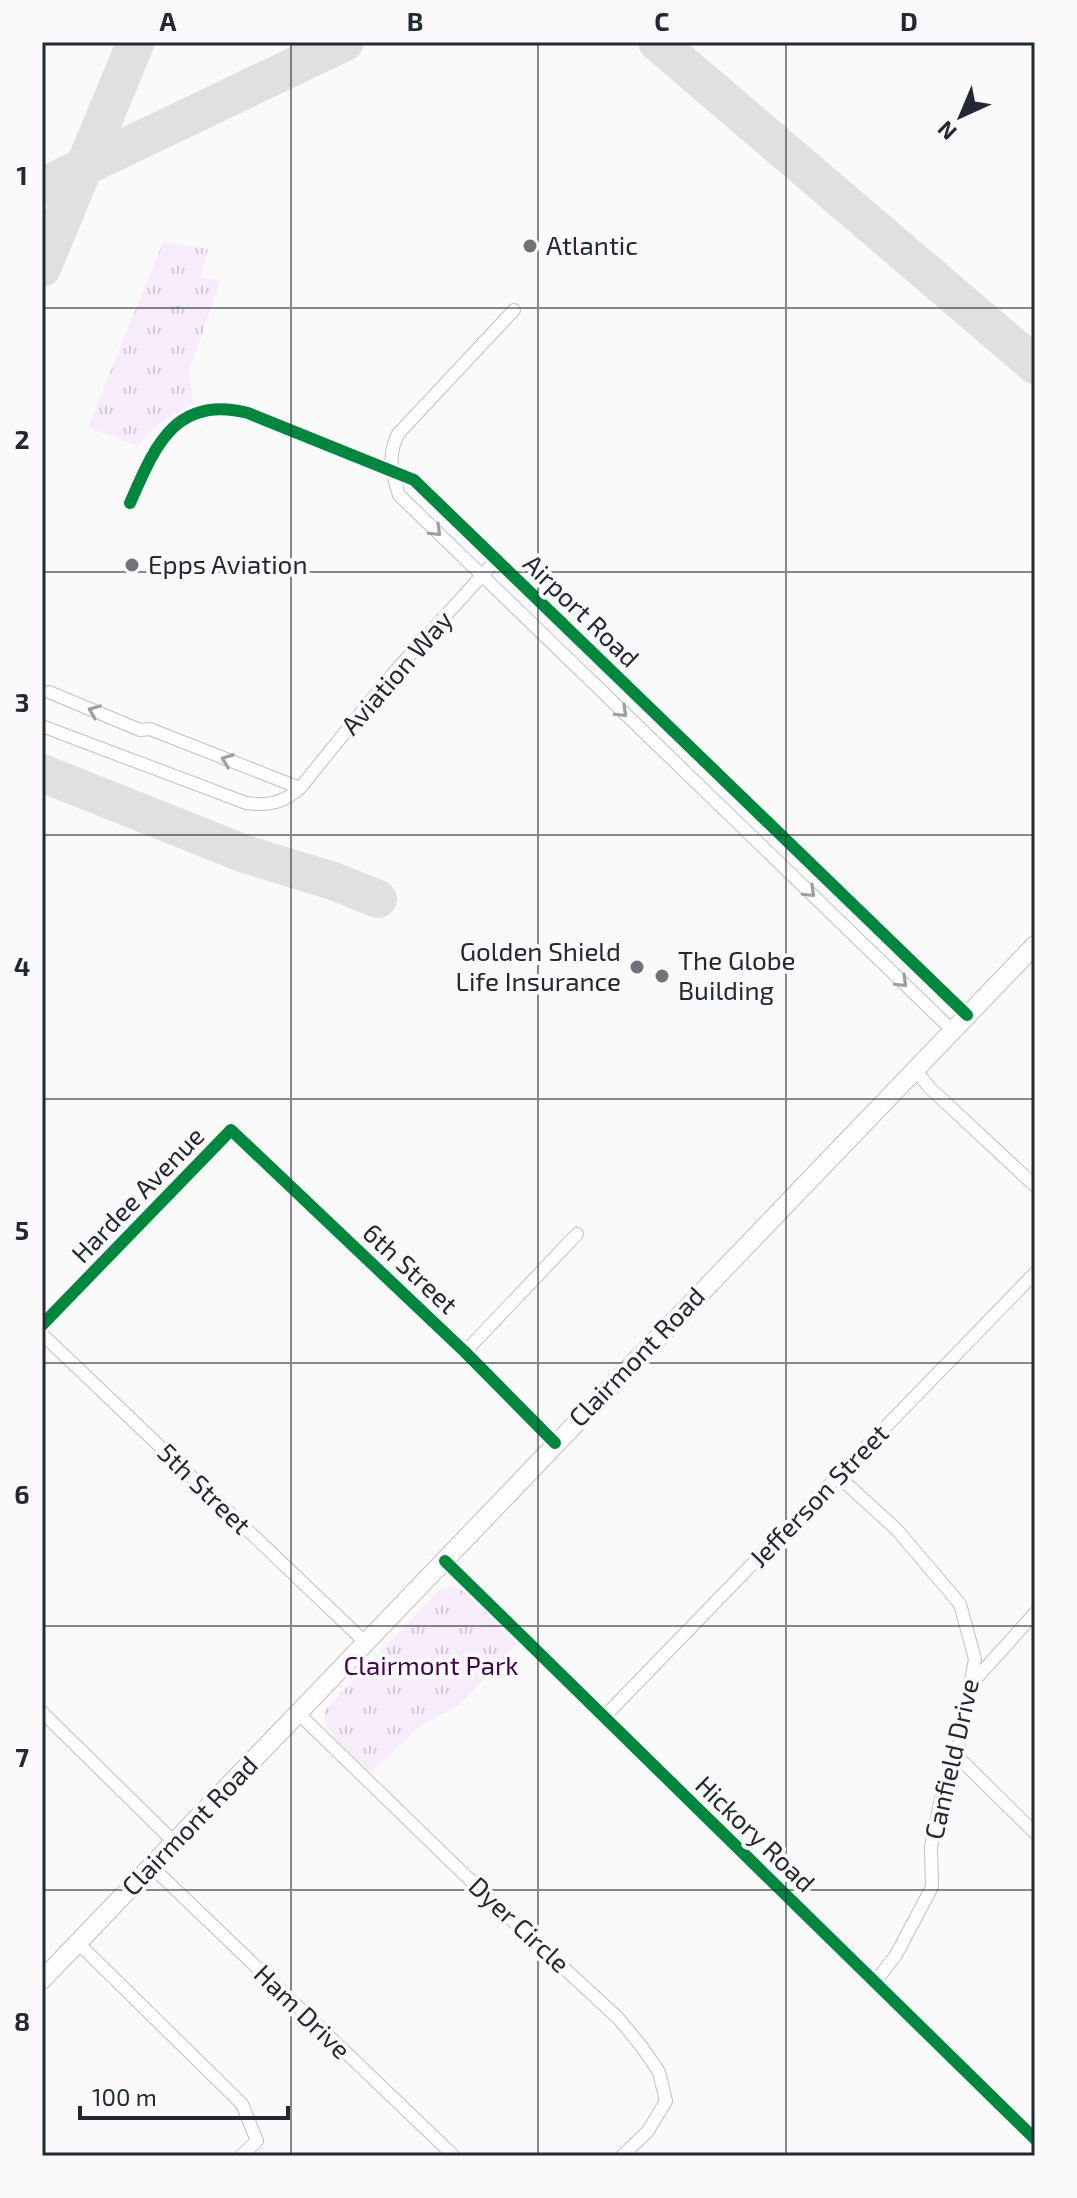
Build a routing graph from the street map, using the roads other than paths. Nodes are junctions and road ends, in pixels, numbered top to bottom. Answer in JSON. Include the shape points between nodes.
{"nodes":[{"id":1,"x":514,"y":310,"type":"dead end"},
{"id":2,"x":390,"y":470,"type":"junction"},
{"id":3,"x":130,"y":503,"type":"dead end"},
{"id":4,"x":496,"y":560,"type":"junction"},
{"id":5,"x":482,"y":576,"type":"junction"},
{"id":6,"x":49,"y":692,"type":"dead end"},
{"id":7,"x":42,"y":726,"type":"edge"},
{"id":8,"x":300,"y":788,"type":"junction"},
{"id":9,"x":1035,"y":945,"type":"edge"},
{"id":10,"x":967,"y":1015,"type":"junction"},
{"id":11,"x":952,"y":1030,"type":"junction"},
{"id":12,"x":914,"y":1069,"type":"junction"},
{"id":13,"x":231,"y":1130,"type":"joint"},
{"id":14,"x":1035,"y":1186,"type":"edge"},
{"id":15,"x":577,"y":1234,"type":"dead end"},
{"id":16,"x":1035,"y":1273,"type":"edge"},
{"id":17,"x":42,"y":1325,"type":"edge"},
{"id":18,"x":42,"y":1334,"type":"edge"},
{"id":19,"x":465,"y":1352,"type":"junction"},
{"id":20,"x":555,"y":1443,"type":"junction"},
{"id":21,"x":838,"y":1476,"type":"junction"},
{"id":22,"x":445,"y":1561,"type":"junction"},
{"id":23,"x":1035,"y":1613,"type":"edge"},
{"id":24,"x":366,"y":1643,"type":"junction"},
{"id":25,"x":972,"y":1684,"type":"junction"},
{"id":26,"x":42,"y":1712,"type":"edge"},
{"id":27,"x":299,"y":1714,"type":"junction"},
{"id":28,"x":603,"y":1718,"type":"junction"},
{"id":29,"x":957,"y":1756,"type":"junction"},
{"id":30,"x":1035,"y":1833,"type":"edge"},
{"id":31,"x":174,"y":1842,"type":"junction"},
{"id":32,"x":151,"y":1866,"type":"junction"},
{"id":33,"x":78,"y":1943,"type":"junction"},
{"id":34,"x":42,"y":1980,"type":"edge"},
{"id":35,"x":875,"y":1982,"type":"junction"},
{"id":36,"x":1035,"y":2139,"type":"edge"},
{"id":37,"x":241,"y":2156,"type":"edge"},
{"id":38,"x":454,"y":2156,"type":"edge"},
{"id":39,"x":622,"y":2156,"type":"edge"}],
"edges":[{"from":1,"to":2,"type":"street","via":[[398,434]]},
{"from":2,"to":3,"type":"street","name":"Airport Road","via":[[248,413],[218,408],[188,418],[165,435]]},
{"from":2,"to":4,"type":"street","name":"Airport Road","via":[[414,480]]},
{"from":2,"to":5,"type":"street","name":"Airport Road","one_way":true,"via":[[399,495]]},
{"from":4,"to":5,"type":"street","name":"Aviation Way"},
{"from":4,"to":10,"type":"street","name":"Airport Road"},
{"from":5,"to":8,"type":"street","name":"Aviation Way","via":[[390,677]]},
{"from":5,"to":11,"type":"street","name":"Airport Road","one_way":true},
{"from":8,"to":6,"type":"street","one_way":true},
{"from":7,"to":8,"type":"street","name":"Aviation Way","via":[[246,803],[286,800]]},
{"from":9,"to":10,"type":"main road","name":"Clairmont Road"},
{"from":10,"to":11,"type":"main road","name":"Clairmont Road"},
{"from":11,"to":12,"type":"main road","name":"Clairmont Road"},
{"from":12,"to":14,"type":"street"},
{"from":12,"to":20,"type":"main road","name":"Clairmont Road"},
{"from":13,"to":17,"type":"street","name":"Hardee Avenue"},
{"from":13,"to":19,"type":"street","name":"6th Street"},
{"from":15,"to":19,"type":"street"},
{"from":16,"to":21,"type":"street","name":"Jefferson Street"},
{"from":18,"to":24,"type":"street","name":"5th Street"},
{"from":19,"to":20,"type":"street","name":"6th Street"},
{"from":20,"to":22,"type":"main road","name":"Clairmont Road"},
{"from":21,"to":25,"type":"street","name":"Canfield Drive","via":[[897,1530],[960,1604],[975,1659]]},
{"from":21,"to":28,"type":"street","name":"Jefferson Street"},
{"from":22,"to":24,"type":"main road","name":"Clairmont Road"},
{"from":22,"to":28,"type":"street","name":"Hickory Road"},
{"from":23,"to":25,"type":"street"},
{"from":24,"to":27,"type":"main road","name":"Clairmont Road"},
{"from":25,"to":29,"type":"street","name":"Canfield Drive"},
{"from":26,"to":31,"type":"street"},
{"from":27,"to":31,"type":"main road","name":"Clairmont Road"},
{"from":27,"to":39,"type":"street","name":"Dyer Circle","via":[[599,1999],[642,2047],[659,2072],[666,2101],[648,2131]]},
{"from":28,"to":35,"type":"street","name":"Hickory Road"},
{"from":29,"to":30,"type":"street"},
{"from":29,"to":35,"type":"street","name":"Canfield Drive","via":[[931,1847],[932,1887],[896,1955]]},
{"from":31,"to":32,"type":"main road","name":"Clairmont Road"},
{"from":32,"to":33,"type":"main road","name":"Clairmont Road"},
{"from":32,"to":38,"type":"street","name":"Ham Drive"},
{"from":33,"to":34,"type":"main road","name":"Clairmont Road"},
{"from":33,"to":37,"type":"street","via":[[242,2104],[257,2141]]},
{"from":35,"to":36,"type":"street","name":"Hickory Road"}]}
